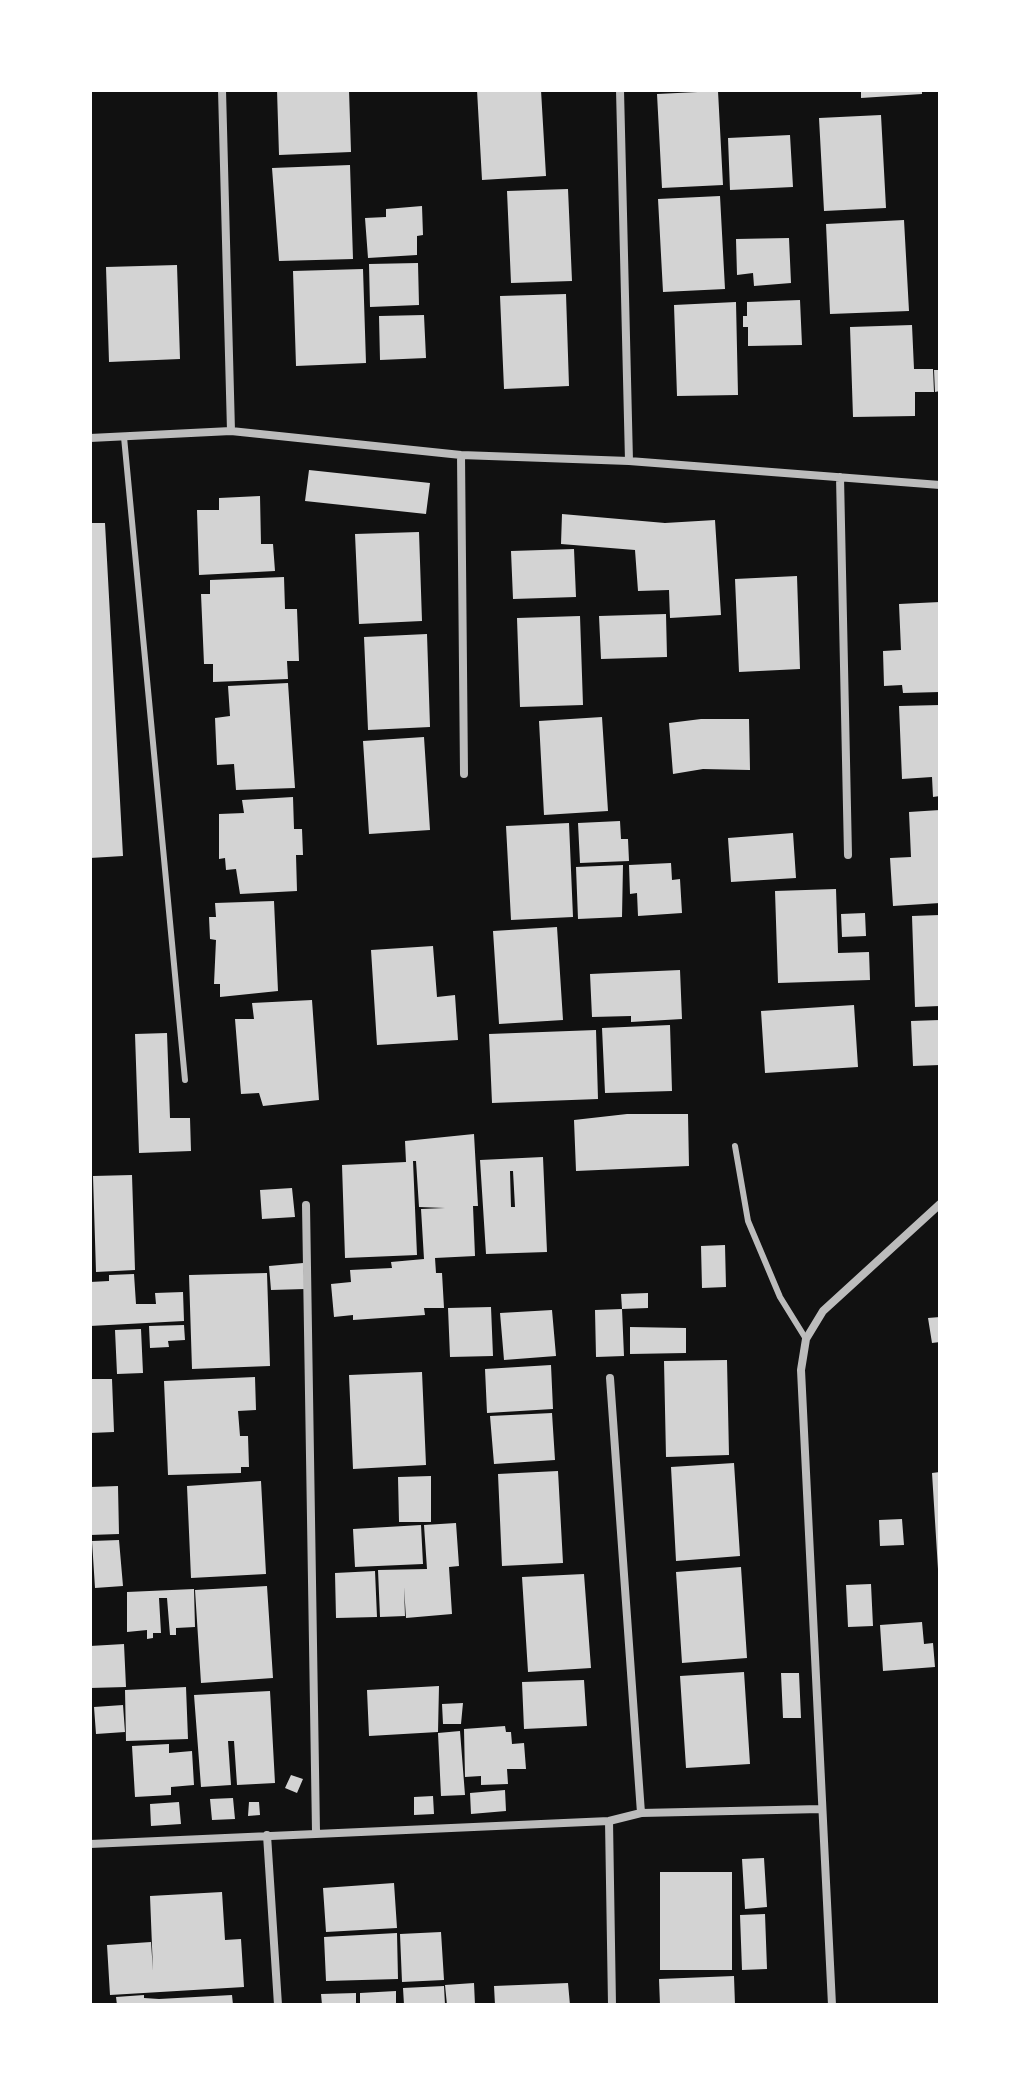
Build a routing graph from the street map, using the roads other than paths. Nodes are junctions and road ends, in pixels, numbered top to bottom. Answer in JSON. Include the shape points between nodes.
{"nodes":[{"id":1,"x":222,"y":90,"type":"edge"},
{"id":2,"x":620,"y":90,"type":"edge"},
{"id":3,"x":231,"y":431,"type":"junction"},
{"id":4,"x":124,"y":437,"type":"junction"},
{"id":5,"x":90,"y":438,"type":"edge"},
{"id":6,"x":461,"y":455,"type":"junction"},
{"id":7,"x":629,"y":461,"type":"junction"},
{"id":8,"x":840,"y":477,"type":"junction"},
{"id":9,"x":940,"y":485,"type":"edge"},
{"id":10,"x":464,"y":774,"type":"dead end"},
{"id":11,"x":848,"y":855,"type":"dead end"},
{"id":12,"x":185,"y":1080,"type":"dead end"},
{"id":13,"x":735,"y":1146,"type":"dead end"},
{"id":14,"x":940,"y":1204,"type":"edge"},
{"id":15,"x":306,"y":1205,"type":"dead end"},
{"id":16,"x":806,"y":1339,"type":"junction"},
{"id":17,"x":610,"y":1378,"type":"dead end"},
{"id":18,"x":821,"y":1809,"type":"junction"},
{"id":19,"x":641,"y":1813,"type":"junction"},
{"id":20,"x":609,"y":1821,"type":"junction"},
{"id":21,"x":316,"y":1832,"type":"junction"},
{"id":22,"x":267,"y":1835,"type":"junction"},
{"id":23,"x":90,"y":1844,"type":"edge"},
{"id":24,"x":278,"y":2005,"type":"edge"},
{"id":25,"x":612,"y":2005,"type":"edge"},
{"id":26,"x":832,"y":2005,"type":"edge"}],
"edges":[{"from":1,"to":3,"type":"street"},
{"from":2,"to":7,"type":"street"},
{"from":3,"to":4,"type":"street"},
{"from":3,"to":6,"type":"street"},
{"from":4,"to":5,"type":"street"},
{"from":4,"to":12,"type":"lane"},
{"from":6,"to":7,"type":"street"},
{"from":6,"to":10,"type":"street"},
{"from":7,"to":8,"type":"street"},
{"from":8,"to":9,"type":"street"},
{"from":8,"to":11,"type":"street"},
{"from":13,"to":16,"type":"lane","via":[[748,1221],[780,1297]]},
{"from":14,"to":16,"type":"street","via":[[823,1311]]},
{"from":15,"to":21,"type":"street"},
{"from":16,"to":18,"type":"street","via":[[801,1370]]},
{"from":17,"to":19,"type":"street"},
{"from":18,"to":19,"type":"street"},
{"from":18,"to":26,"type":"street"},
{"from":19,"to":20,"type":"street"},
{"from":20,"to":21,"type":"street"},
{"from":20,"to":25,"type":"street"},
{"from":21,"to":22,"type":"street"},
{"from":22,"to":23,"type":"street"},
{"from":22,"to":24,"type":"street"}]}
